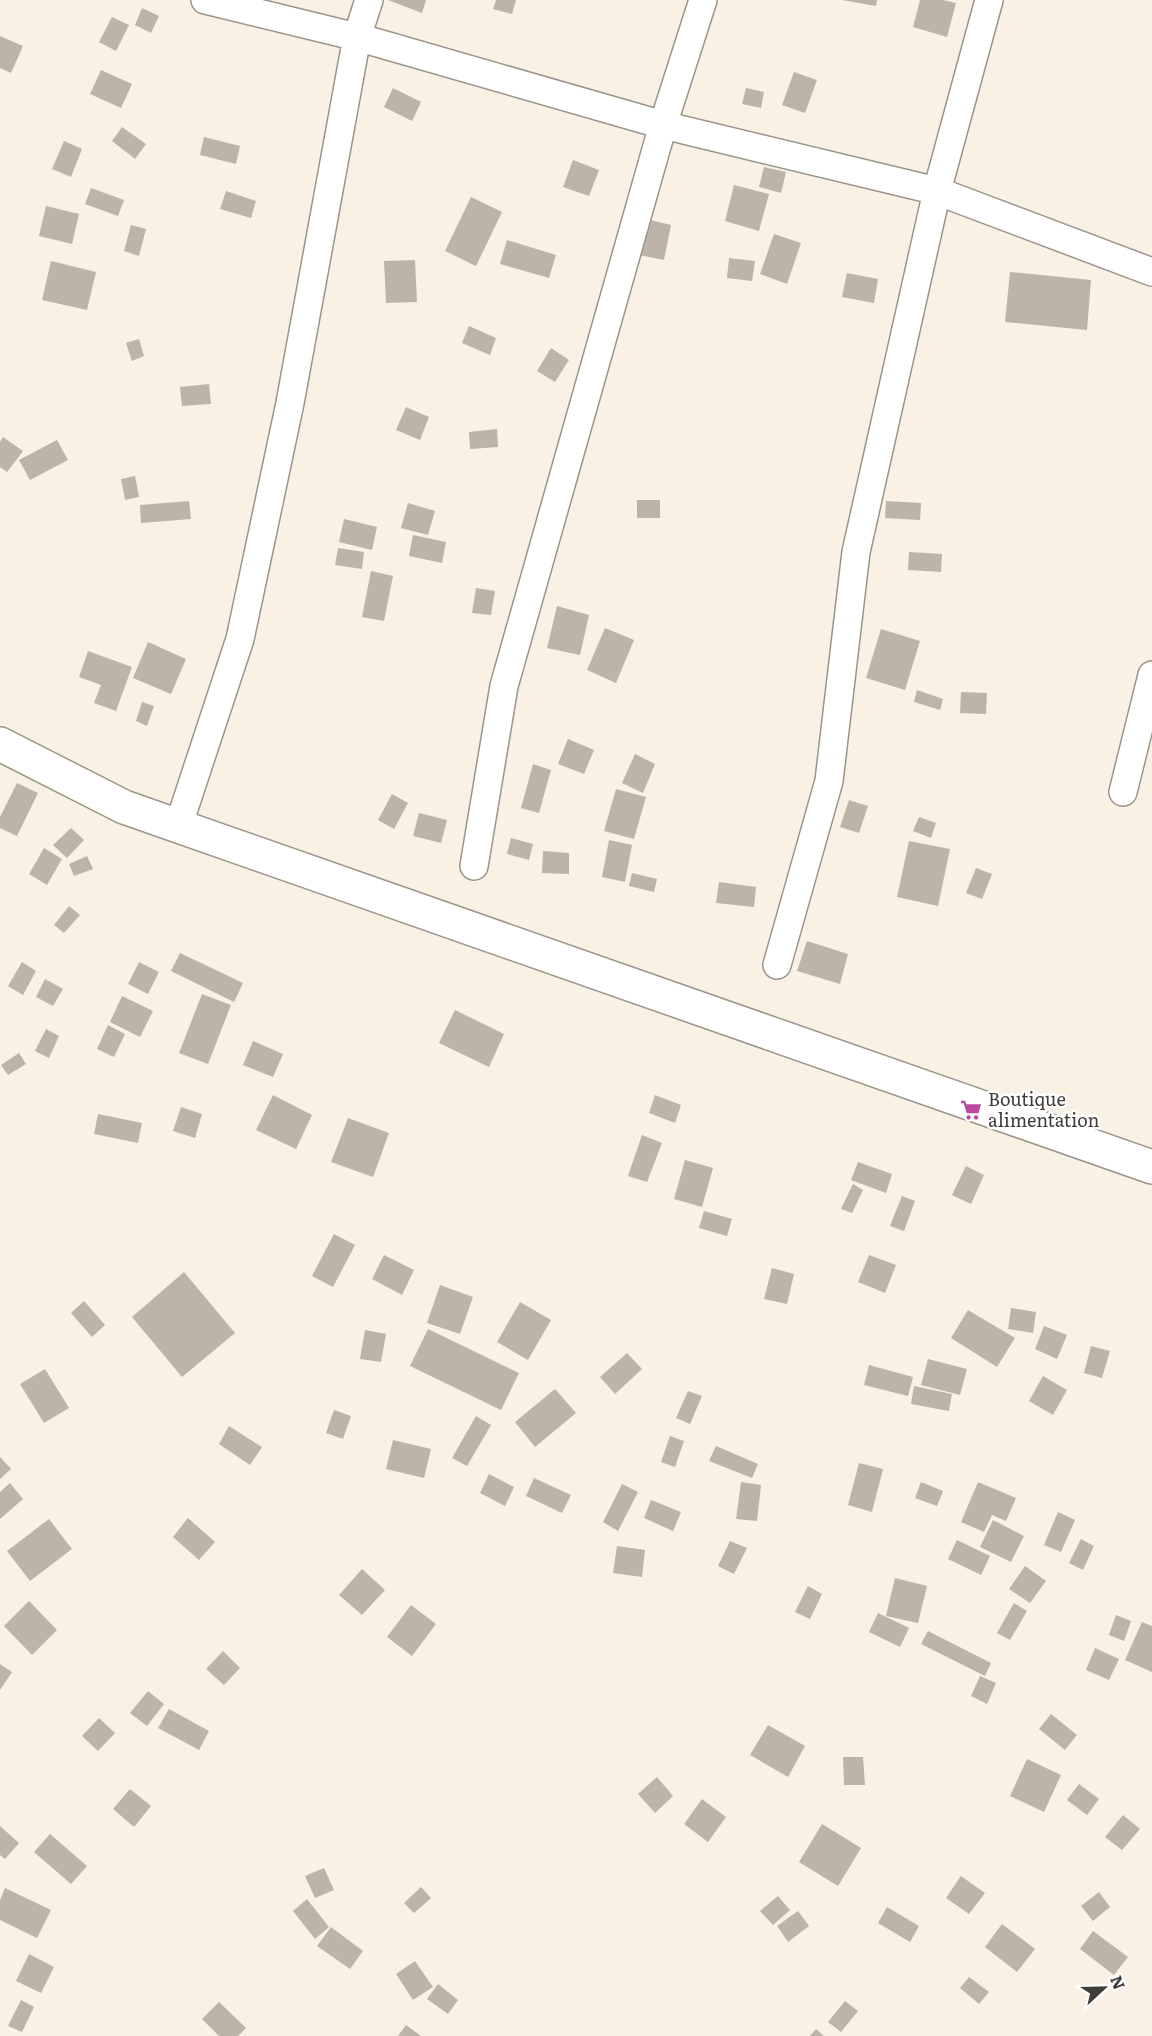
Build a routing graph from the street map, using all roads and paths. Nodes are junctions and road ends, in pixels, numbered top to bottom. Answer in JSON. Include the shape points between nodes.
{"nodes":[{"id":1,"x":205,"y":0,"type":"edge"},
{"id":2,"x":369,"y":0,"type":"edge"},
{"id":3,"x":703,"y":0,"type":"edge"},
{"id":4,"x":989,"y":0,"type":"edge"},
{"id":5,"x":357,"y":37,"type":"junction"},
{"id":6,"x":663,"y":125,"type":"junction"},
{"id":7,"x":937,"y":191,"type":"junction"},
{"id":8,"x":1152,"y":272,"type":"edge"},
{"id":9,"x":1152,"y":675,"type":"edge"},
{"id":10,"x":0,"y":744,"type":"edge"},
{"id":11,"x":1123,"y":792,"type":"dead end"},
{"id":12,"x":178,"y":827,"type":"junction"},
{"id":13,"x":474,"y":866,"type":"dead end"},
{"id":14,"x":777,"y":965,"type":"dead end"},
{"id":15,"x":1152,"y":1167,"type":"edge"}],
"edges":[{"from":1,"to":5,"type":"street"},
{"from":2,"to":5,"type":"street"},
{"from":3,"to":6,"type":"street"},
{"from":4,"to":7,"type":"street"},
{"from":5,"to":6,"type":"street"},
{"from":5,"to":12,"type":"street","via":[[290,403],[240,639]]},
{"from":6,"to":7,"type":"street"},
{"from":6,"to":13,"type":"street","via":[[504,686]]},
{"from":7,"to":8,"type":"street"},
{"from":7,"to":14,"type":"street","via":[[856,552],[829,781]]},
{"from":9,"to":11,"type":"street"},
{"from":10,"to":12,"type":"main road","via":[[124,807]]},
{"from":12,"to":15,"type":"main road"}]}
